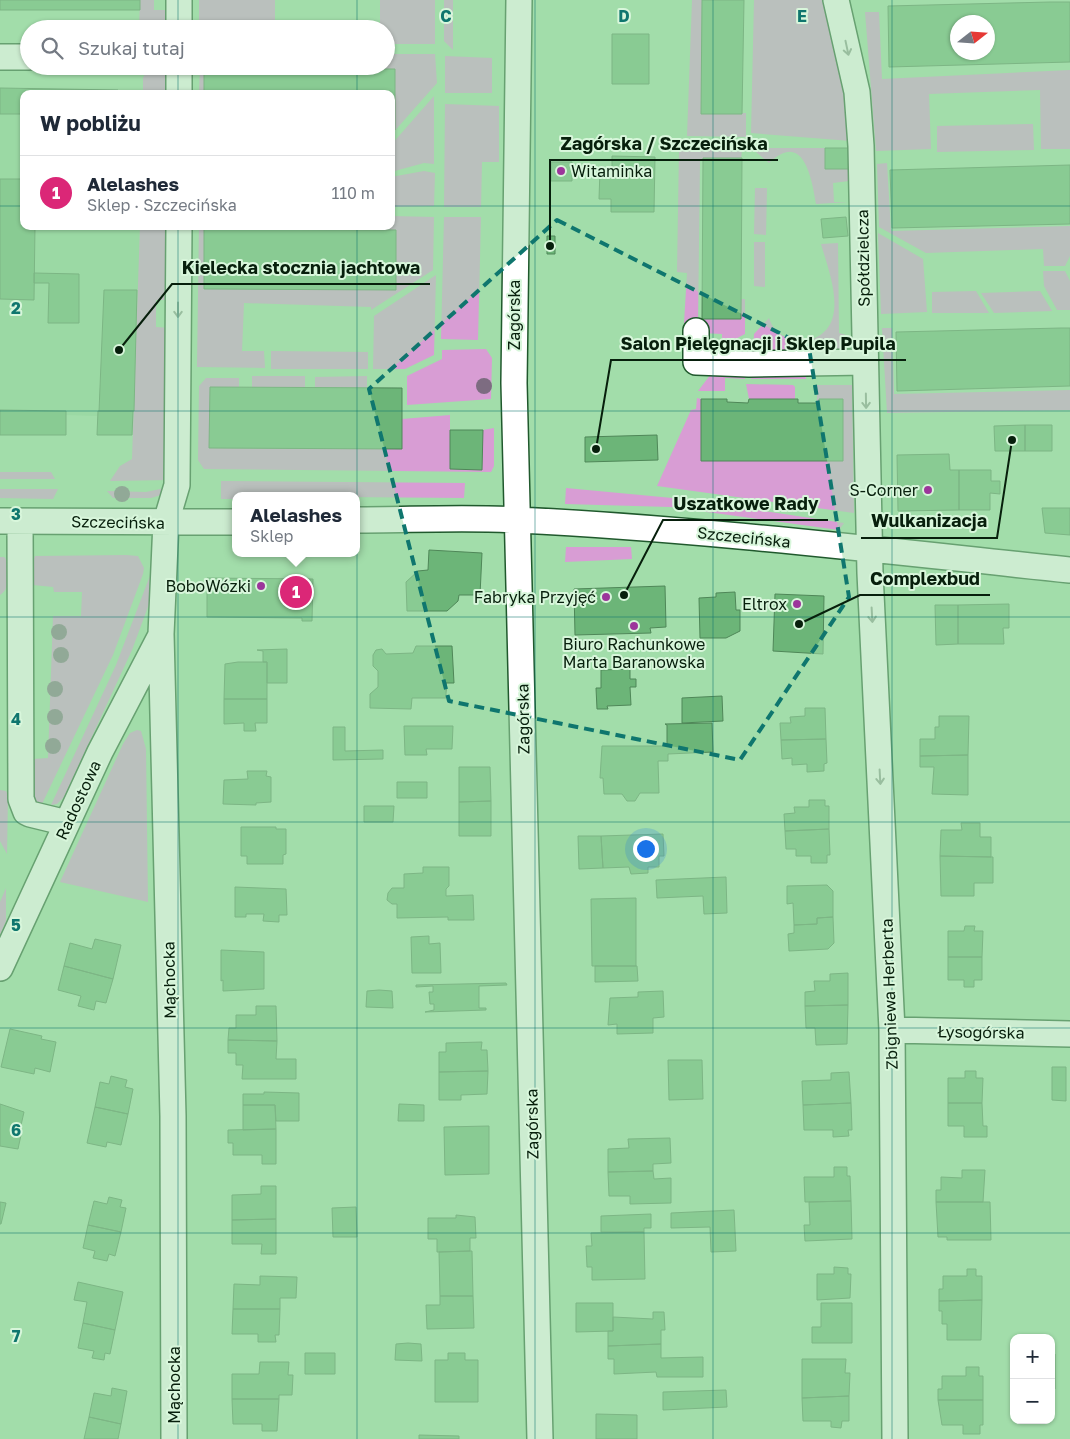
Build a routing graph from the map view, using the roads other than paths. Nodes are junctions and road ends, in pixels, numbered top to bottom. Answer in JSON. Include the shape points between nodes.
{"nodes":[{"id":1,"x":179,"y":0,"type":"edge"},
{"id":2,"x":519,"y":0,"type":"edge"},
{"id":3,"x":836,"y":0,"type":"edge"},
{"id":4,"x":179,"y":20,"type":"edge"},
{"id":5,"x":0,"y":57,"type":"edge"},
{"id":6,"x":20,"y":57,"type":"edge"},
{"id":7,"x":179,"y":75,"type":"edge"},
{"id":8,"x":179,"y":90,"type":"edge"},
{"id":9,"x":179,"y":230,"type":"edge"},
{"id":10,"x":696,"y":330,"type":"dead end"},
{"id":11,"x":865,"y":362,"type":"junction"},
{"id":12,"x":360,"y":520,"type":"edge"},
{"id":13,"x":517,"y":520,"type":"junction"},
{"id":14,"x":10,"y":521,"type":"edge"},
{"id":15,"x":166,"y":522,"type":"junction"},
{"id":16,"x":232,"y":522,"type":"edge"},
{"id":17,"x":870,"y":549,"type":"junction"},
{"id":18,"x":1070,"y":570,"type":"edge"},
{"id":19,"x":10,"y":603,"type":"edge"},
{"id":20,"x":161,"y":634,"type":"junction"},
{"id":21,"x":67,"y":823,"type":"junction"},
{"id":22,"x":0,"y":968,"type":"edge"},
{"id":23,"x":892,"y":1030,"type":"junction"},
{"id":24,"x":1070,"y":1034,"type":"edge"},
{"id":25,"x":174,"y":1439,"type":"edge"},
{"id":26,"x":540,"y":1439,"type":"edge"},
{"id":27,"x":895,"y":1439,"type":"edge"}],
"edges":[{"from":1,"to":4,"type":"street"},
{"from":2,"to":13,"type":"street","name":"Zagórska","via":[[514,383]]},
{"from":3,"to":11,"type":"street","name":"Spółdzielcza","one_way":true,"via":[[857,92]]},
{"from":5,"to":6,"type":"street"},
{"from":7,"to":8,"type":"street"},
{"from":9,"to":15,"type":"street","name":"Mąchocka","one_way":true,"via":[[177,485]]},
{"from":10,"to":11,"type":"street","via":[[696,362]]},
{"from":11,"to":17,"type":"street","name":"Spółdzielcza","one_way":true},
{"from":12,"to":13,"type":"street","name":"Szczecińska"},
{"from":13,"to":17,"type":"street","name":"Szczecińska","via":[[715,532]]},
{"from":13,"to":26,"type":"street","name":"Zagórska"},
{"from":14,"to":15,"type":"street","name":"Szczecińska"},
{"from":14,"to":19,"type":"street"},
{"from":15,"to":16,"type":"street","name":"Szczecińska"},
{"from":15,"to":20,"type":"street","name":"Mąchocka"},
{"from":17,"to":18,"type":"street","name":"Szczecińska"},
{"from":17,"to":23,"type":"street","name":"Zbigniewa Herberta","one_way":true},
{"from":19,"to":21,"type":"street","via":[[21,799],[26,812]]},
{"from":20,"to":21,"type":"street","name":"Radostowa"},
{"from":20,"to":25,"type":"street","name":"Mąchocka","via":[[172,1106]]},
{"from":21,"to":22,"type":"street","name":"Radostowa"},
{"from":23,"to":24,"type":"street","name":"Łysogórska"},
{"from":23,"to":27,"type":"street","name":"Zbigniewa Herberta"}]}
